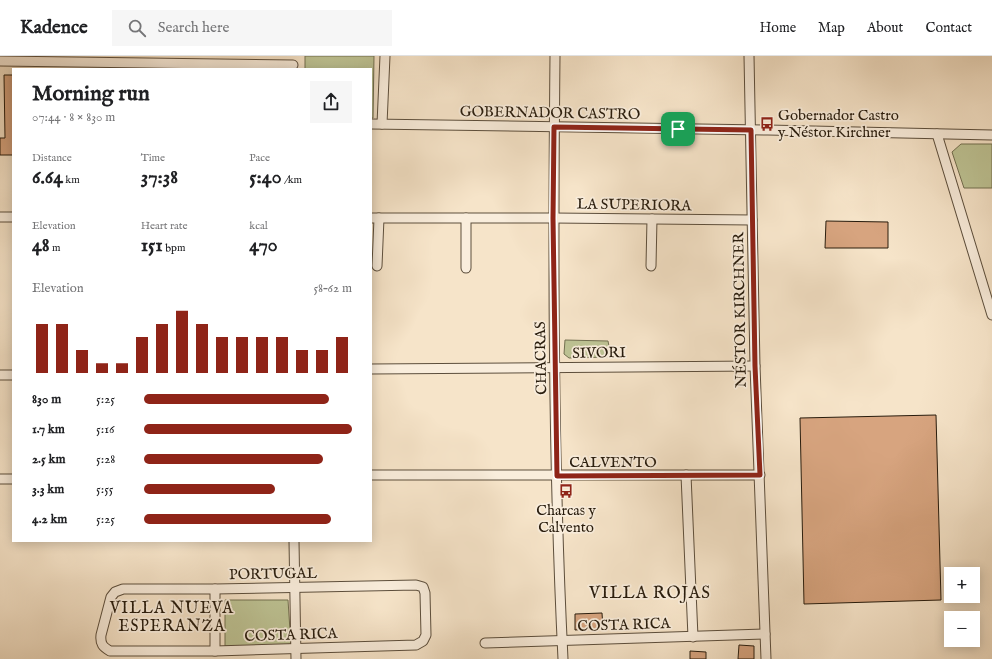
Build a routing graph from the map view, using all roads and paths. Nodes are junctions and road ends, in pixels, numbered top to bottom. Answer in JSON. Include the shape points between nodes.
{"nodes":[{"id":1,"x":385,"y":56,"type":"edge"},
{"id":2,"x":555,"y":56,"type":"edge"},
{"id":3,"x":749,"y":56,"type":"edge"},
{"id":4,"x":0,"y":61,"type":"edge"},
{"id":5,"x":116,"y":63,"type":"edge"},
{"id":6,"x":294,"y":63,"type":"edge"},
{"id":7,"x":372,"y":124,"type":"edge"},
{"id":8,"x":382,"y":124,"type":"junction"},
{"id":9,"x":554,"y":127,"type":"junction"},
{"id":10,"x":751,"y":130,"type":"junction"},
{"id":11,"x":936,"y":134,"type":"junction"},
{"id":12,"x":992,"y":135,"type":"edge"},
{"id":13,"x":0,"y":217,"type":"edge"},
{"id":14,"x":12,"y":217,"type":"edge"},
{"id":15,"x":375,"y":218,"type":"edge"},
{"id":16,"x":466,"y":218,"type":"junction"},
{"id":17,"x":553,"y":218,"type":"junction"},
{"id":18,"x":652,"y":219,"type":"junction"},
{"id":19,"x":752,"y":220,"type":"junction"},
{"id":20,"x":377,"y":266,"type":"dead end"},
{"id":21,"x":651,"y":266,"type":"dead end"},
{"id":22,"x":466,"y":268,"type":"dead end"},
{"id":23,"x":992,"y":315,"type":"edge"},
{"id":24,"x":755,"y":366,"type":"junction"},
{"id":25,"x":555,"y":368,"type":"junction"},
{"id":26,"x":372,"y":369,"type":"edge"},
{"id":27,"x":0,"y":375,"type":"edge"},
{"id":28,"x":12,"y":375,"type":"edge"},
{"id":29,"x":372,"y":475,"type":"edge"},
{"id":30,"x":686,"y":475,"type":"junction"},
{"id":31,"x":760,"y":475,"type":"junction"},
{"id":32,"x":557,"y":476,"type":"junction"},
{"id":33,"x":0,"y":479,"type":"edge"},
{"id":34,"x":12,"y":479,"type":"edge"},
{"id":35,"x":294,"y":542,"type":"edge"},
{"id":36,"x":295,"y":587,"type":"junction"},
{"id":37,"x":215,"y":589,"type":"junction"},
{"id":38,"x":765,"y":634,"type":"junction"},
{"id":39,"x":693,"y":637,"type":"junction"},
{"id":40,"x":422,"y":641,"type":"joint"},
{"id":41,"x":562,"y":641,"type":"junction"},
{"id":42,"x":485,"y":643,"type":"dead end"},
{"id":43,"x":296,"y":649,"type":"junction"},
{"id":44,"x":110,"y":651,"type":"joint"},
{"id":45,"x":215,"y":651,"type":"junction"},
{"id":46,"x":296,"y":659,"type":"edge"},
{"id":47,"x":563,"y":659,"type":"edge"},
{"id":48,"x":766,"y":659,"type":"edge"}],
"edges":[{"from":1,"to":8,"type":"street"},
{"from":2,"to":9,"type":"street","name":"CHACRAS"},
{"from":3,"to":10,"type":"street","name":"NÉSTOR KIRCHNER"},
{"from":4,"to":5,"type":"street"},
{"from":5,"to":6,"type":"street"},
{"from":7,"to":8,"type":"street","name":"GOBERNADOR CASTRO"},
{"from":8,"to":9,"type":"street","name":"GOBERNADOR CASTRO"},
{"from":9,"to":10,"type":"street","name":"GOBERNADOR CASTRO"},
{"from":9,"to":17,"type":"street","name":"CHACRAS"},
{"from":10,"to":11,"type":"street","name":"GOBERNADOR CASTRO"},
{"from":10,"to":19,"type":"street","name":"NÉSTOR KIRCHNER"},
{"from":11,"to":12,"type":"street","name":"GOBERNADOR CASTRO"},
{"from":11,"to":23,"type":"street"},
{"from":13,"to":14,"type":"street"},
{"from":15,"to":16,"type":"street","name":"LA SUPERIORA"},
{"from":15,"to":20,"type":"street"},
{"from":16,"to":17,"type":"street","name":"LA SUPERIORA"},
{"from":16,"to":22,"type":"street"},
{"from":17,"to":18,"type":"street","name":"LA SUPERIORA"},
{"from":17,"to":25,"type":"street","name":"CHACRAS"},
{"from":18,"to":19,"type":"street","name":"LA SUPERIORA"},
{"from":18,"to":21,"type":"street"},
{"from":19,"to":24,"type":"street","name":"NÉSTOR KIRCHNER"},
{"from":24,"to":25,"type":"street","name":"SIVORI"},
{"from":24,"to":31,"type":"street","name":"NÉSTOR KIRCHNER"},
{"from":25,"to":26,"type":"street","name":"SIVORI"},
{"from":25,"to":32,"type":"street","name":"CHACRAS"},
{"from":27,"to":28,"type":"street"},
{"from":29,"to":32,"type":"street","name":"CALVENTO"},
{"from":30,"to":31,"type":"street","name":"CALVENTO"},
{"from":30,"to":32,"type":"street","name":"CALVENTO"},
{"from":30,"to":39,"type":"street"},
{"from":31,"to":38,"type":"street","name":"NÉSTOR KIRCHNER"},
{"from":32,"to":41,"type":"street","name":"CHACRAS"},
{"from":33,"to":34,"type":"street"},
{"from":35,"to":36,"type":"street"},
{"from":36,"to":37,"type":"street","name":"PORTUGAL"},
{"from":36,"to":40,"type":"street","name":"PORTUGAL","via":[[422,587],[425,593],[426,635]]},
{"from":36,"to":43,"type":"street"},
{"from":37,"to":44,"type":"street","name":"PORTUGAL","via":[[123,589],[115,592],[111,597],[100,641],[103,647]]},
{"from":37,"to":45,"type":"street"},
{"from":38,"to":39,"type":"street","name":"COSTA RICA"},
{"from":38,"to":48,"type":"street","name":"NÉSTOR KIRCHNER"},
{"from":39,"to":41,"type":"street","name":"COSTA RICA"},
{"from":40,"to":43,"type":"street","name":"COSTA RICA","via":[[416,645]]},
{"from":41,"to":42,"type":"street","name":"COSTA RICA"},
{"from":41,"to":47,"type":"street","name":"CHACRAS"},
{"from":43,"to":45,"type":"street","name":"COSTA RICA"},
{"from":43,"to":46,"type":"street"},
{"from":44,"to":45,"type":"street","name":"COSTA RICA"}]}
